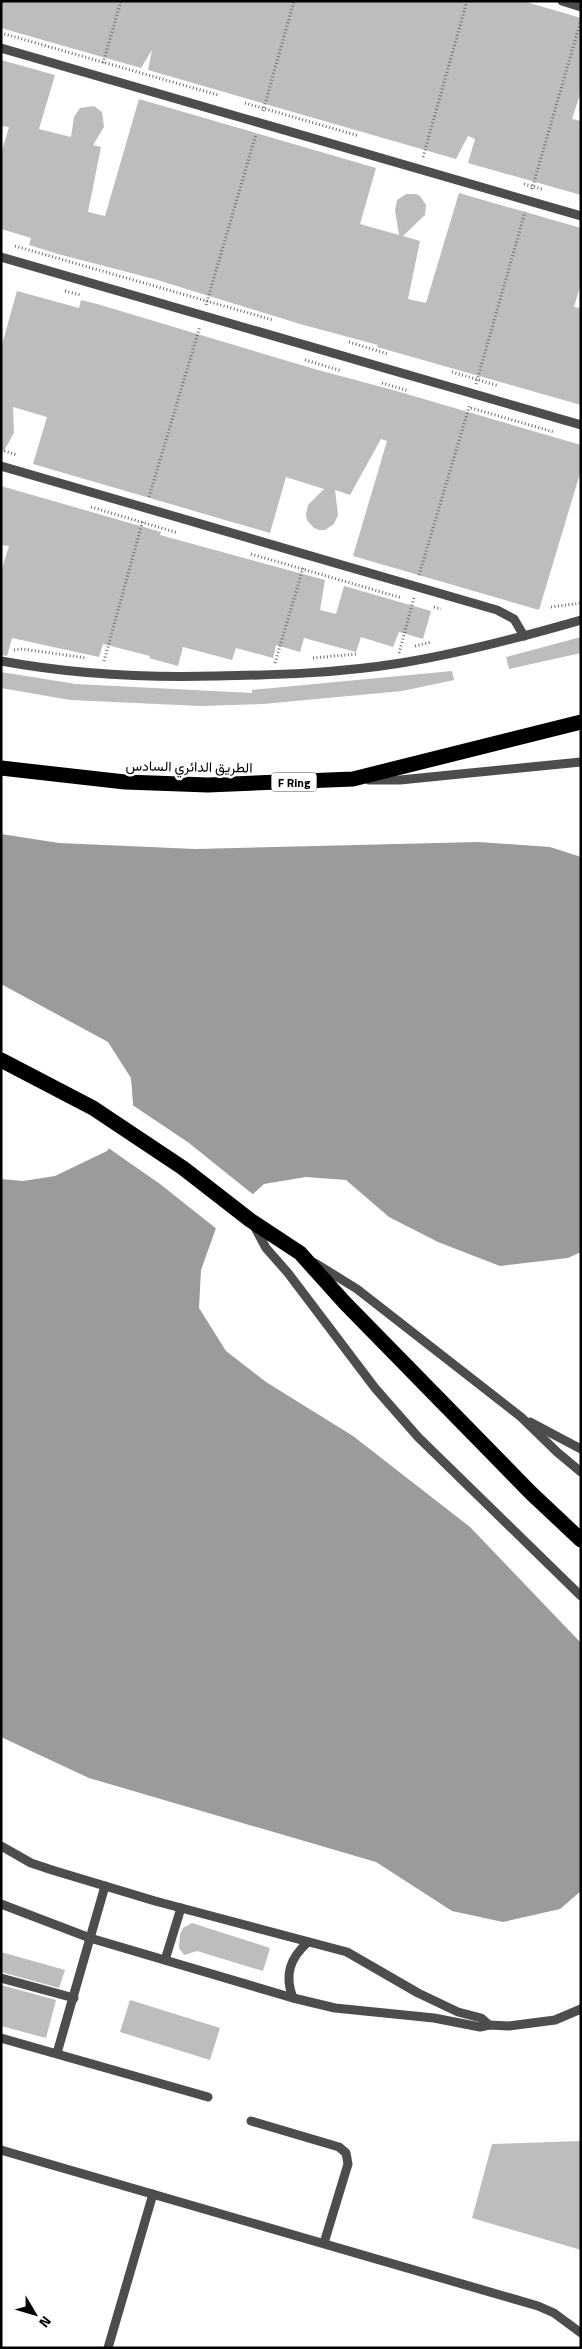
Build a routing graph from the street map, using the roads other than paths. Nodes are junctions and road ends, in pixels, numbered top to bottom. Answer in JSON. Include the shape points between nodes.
{"nodes":[{"id":1,"x":562,"y":1,"type":"edge"},
{"id":2,"x":581,"y":7,"type":"edge"},
{"id":3,"x":1,"y":48,"type":"edge"},
{"id":4,"x":581,"y":216,"type":"edge"},
{"id":5,"x":1,"y":257,"type":"edge"},
{"id":6,"x":581,"y":425,"type":"edge"},
{"id":7,"x":1,"y":466,"type":"edge"},
{"id":8,"x":581,"y":620,"type":"edge"},
{"id":9,"x":524,"y":636,"type":"junction"},
{"id":10,"x":1,"y":661,"type":"edge"},
{"id":11,"x":581,"y":722,"type":"edge"},
{"id":12,"x":581,"y":762,"type":"edge"},
{"id":13,"x":1,"y":768,"type":"edge"},
{"id":14,"x":352,"y":780,"type":"junction"},
{"id":15,"x":1,"y":1060,"type":"edge"},
{"id":16,"x":250,"y":1220,"type":"junction"},
{"id":17,"x":300,"y":1253,"type":"junction"},
{"id":18,"x":521,"y":1417,"type":"junction"},
{"id":19,"x":581,"y":1448,"type":"edge"},
{"id":20,"x":581,"y":1472,"type":"edge"},
{"id":21,"x":581,"y":1540,"type":"edge"},
{"id":22,"x":581,"y":1596,"type":"edge"},
{"id":23,"x":1,"y":1846,"type":"edge"},
{"id":24,"x":105,"y":1886,"type":"junction"},
{"id":25,"x":1,"y":1904,"type":"edge"},
{"id":26,"x":181,"y":1908,"type":"junction"},
{"id":27,"x":90,"y":1938,"type":"junction"},
{"id":28,"x":308,"y":1942,"type":"junction"},
{"id":29,"x":165,"y":1960,"type":"junction"},
{"id":30,"x":1,"y":1978,"type":"edge"},
{"id":31,"x":74,"y":1998,"type":"junction"},
{"id":32,"x":292,"y":1998,"type":"junction"},
{"id":33,"x":581,"y":2008,"type":"edge"},
{"id":34,"x":489,"y":2025,"type":"junction"},
{"id":35,"x":1,"y":2038,"type":"edge"},
{"id":36,"x":57,"y":2054,"type":"junction"},
{"id":37,"x":208,"y":2097,"type":"dead end"},
{"id":38,"x":251,"y":2121,"type":"dead end"},
{"id":39,"x":1,"y":2150,"type":"edge"},
{"id":40,"x":153,"y":2194,"type":"junction"},
{"id":41,"x":324,"y":2243,"type":"junction"},
{"id":42,"x":581,"y":2332,"type":"edge"},
{"id":43,"x":108,"y":2348,"type":"edge"}],
"edges":[{"from":1,"to":2,"type":"lane"},
{"from":3,"to":4,"type":"lane"},
{"from":5,"to":6,"type":"lane"},
{"from":7,"to":9,"type":"lane","via":[[507,614]]},
{"from":8,"to":9,"type":"lane"},
{"from":9,"to":10,"type":"lane","via":[[364,669],[275,676],[185,678],[101,674]]},
{"from":11,"to":14,"type":"highway","name":"الطريق الدائري السادس","number":"F Ring"},
{"from":12,"to":14,"type":"lane","via":[[400,780]]},
{"from":13,"to":14,"type":"highway","name":"الطريق الدائري السادس","number":"F Ring","via":[[125,782],[208,785]]},
{"from":15,"to":16,"type":"highway","via":[[93,1108],[183,1168]]},
{"from":16,"to":17,"type":"highway"},
{"from":16,"to":22,"type":"lane","via":[[266,1248],[403,1420],[452,1472]]},
{"from":17,"to":18,"type":"lane","via":[[357,1288]]},
{"from":17,"to":21,"type":"highway","via":[[531,1493]]},
{"from":18,"to":19,"type":"lane"},
{"from":18,"to":20,"type":"lane"},
{"from":23,"to":24,"type":"lane","via":[[31,1863]]},
{"from":24,"to":26,"type":"lane"},
{"from":24,"to":27,"type":"lane"},
{"from":25,"to":27,"type":"lane"},
{"from":26,"to":28,"type":"lane"},
{"from":26,"to":29,"type":"lane"},
{"from":27,"to":29,"type":"lane"},
{"from":27,"to":31,"type":"lane"},
{"from":28,"to":32,"type":"lane","via":[[291,1964],[288,1985]]},
{"from":28,"to":34,"type":"lane","via":[[352,1955],[418,1993],[458,2012],[481,2018]]},
{"from":29,"to":32,"type":"lane"},
{"from":30,"to":31,"type":"lane"},
{"from":31,"to":36,"type":"lane"},
{"from":32,"to":34,"type":"lane","via":[[341,2009],[434,2018],[480,2027]]},
{"from":33,"to":34,"type":"lane","via":[[555,2020],[509,2026]]},
{"from":35,"to":36,"type":"lane"},
{"from":36,"to":37,"type":"lane"},
{"from":38,"to":41,"type":"lane","via":[[334,2145],[346,2153],[348,2164]]},
{"from":39,"to":40,"type":"lane"},
{"from":40,"to":41,"type":"lane"},
{"from":40,"to":43,"type":"lane"},
{"from":41,"to":42,"type":"lane","via":[[538,2306]]}]}
